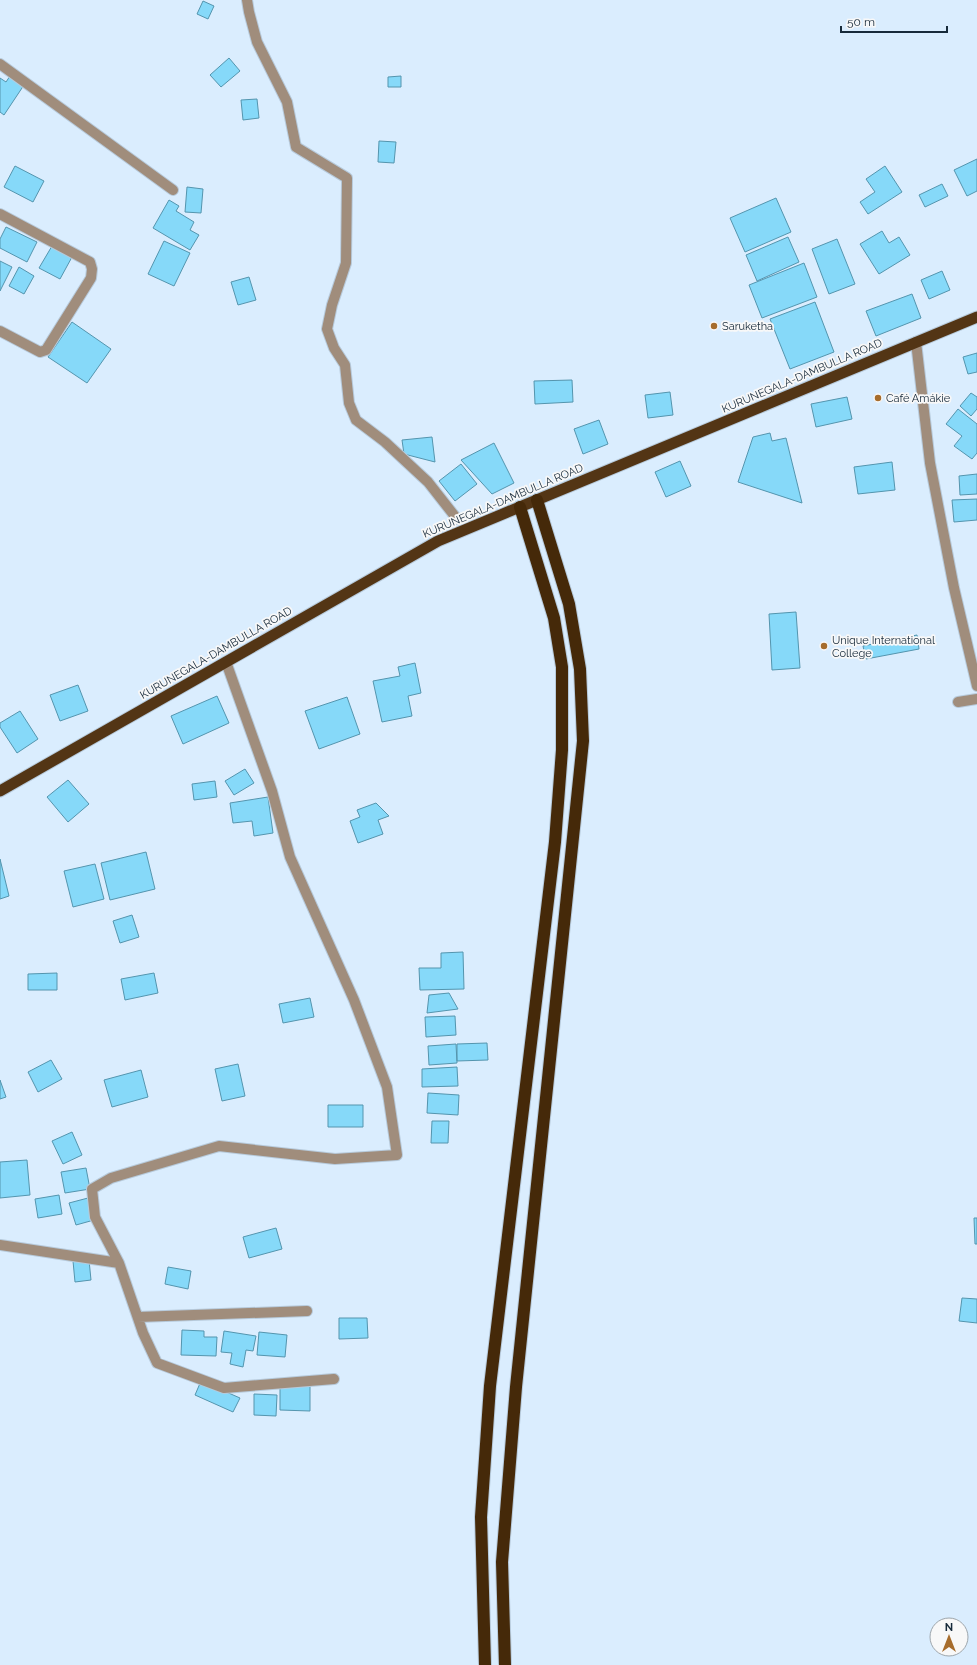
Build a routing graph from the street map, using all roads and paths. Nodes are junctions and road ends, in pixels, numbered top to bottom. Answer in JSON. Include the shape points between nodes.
{"nodes":[{"id":1,"x":247,"y":0,"type":"edge"},
{"id":2,"x":0,"y":64,"type":"edge"},
{"id":3,"x":173,"y":190,"type":"dead end"},
{"id":4,"x":0,"y":214,"type":"edge"},
{"id":5,"x":977,"y":317,"type":"edge"},
{"id":6,"x":0,"y":331,"type":"edge"},
{"id":7,"x":916,"y":342,"type":"junction"},
{"id":8,"x":537,"y":500,"type":"junction"},
{"id":9,"x":520,"y":508,"type":"junction"},
{"id":10,"x":457,"y":519,"type":"dead end"},
{"id":11,"x":226,"y":662,"type":"junction"},
{"id":12,"x":977,"y":686,"type":"edge"},
{"id":13,"x":977,"y":700,"type":"edge"},
{"id":14,"x":958,"y":702,"type":"dead end"},
{"id":15,"x":0,"y":791,"type":"edge"},
{"id":16,"x":0,"y":1245,"type":"edge"},
{"id":17,"x":118,"y":1263,"type":"junction"},
{"id":18,"x":307,"y":1311,"type":"dead end"},
{"id":19,"x":138,"y":1317,"type":"junction"},
{"id":20,"x":334,"y":1379,"type":"dead end"},
{"id":21,"x":485,"y":1665,"type":"edge"},
{"id":22,"x":505,"y":1665,"type":"edge"}],
"edges":[{"from":1,"to":10,"type":"street","via":[[257,42],[286,102],[296,147],[347,178],[346,263],[327,329],[334,348],[345,364],[349,403],[356,420],[385,442],[428,482]]},
{"from":2,"to":3,"type":"street"},
{"from":4,"to":6,"type":"street","via":[[90,262],[92,269],[91,278],[46,350],[40,352]]},
{"from":5,"to":7,"type":"highway","name":"KURUNEGALA-DAMBULLA ROAD"},
{"from":7,"to":8,"type":"highway","name":"KURUNEGALA-DAMBULLA ROAD"},
{"from":7,"to":12,"type":"street","via":[[930,463],[954,588]]},
{"from":8,"to":9,"type":"highway","name":"KURUNEGALA-DAMBULLA ROAD"},
{"from":8,"to":22,"type":"highway","via":[[569,604],[580,670],[583,741],[516,1387],[502,1562]]},
{"from":9,"to":11,"type":"highway","name":"KURUNEGALA-DAMBULLA ROAD","via":[[438,541]]},
{"from":9,"to":21,"type":"highway","via":[[554,618],[562,667],[562,750],[554,842],[490,1386],[481,1517]]},
{"from":11,"to":15,"type":"highway","name":"KURUNEGALA-DAMBULLA ROAD"},
{"from":11,"to":17,"type":"street","via":[[272,791],[290,857],[354,1000],[387,1087],[397,1155],[335,1159],[219,1146],[111,1178],[92,1189],[95,1217]]},
{"from":13,"to":14,"type":"street"},
{"from":16,"to":17,"type":"street"},
{"from":17,"to":19,"type":"street"},
{"from":18,"to":19,"type":"street"},
{"from":19,"to":20,"type":"street","via":[[158,1363],[224,1388]]}]}
